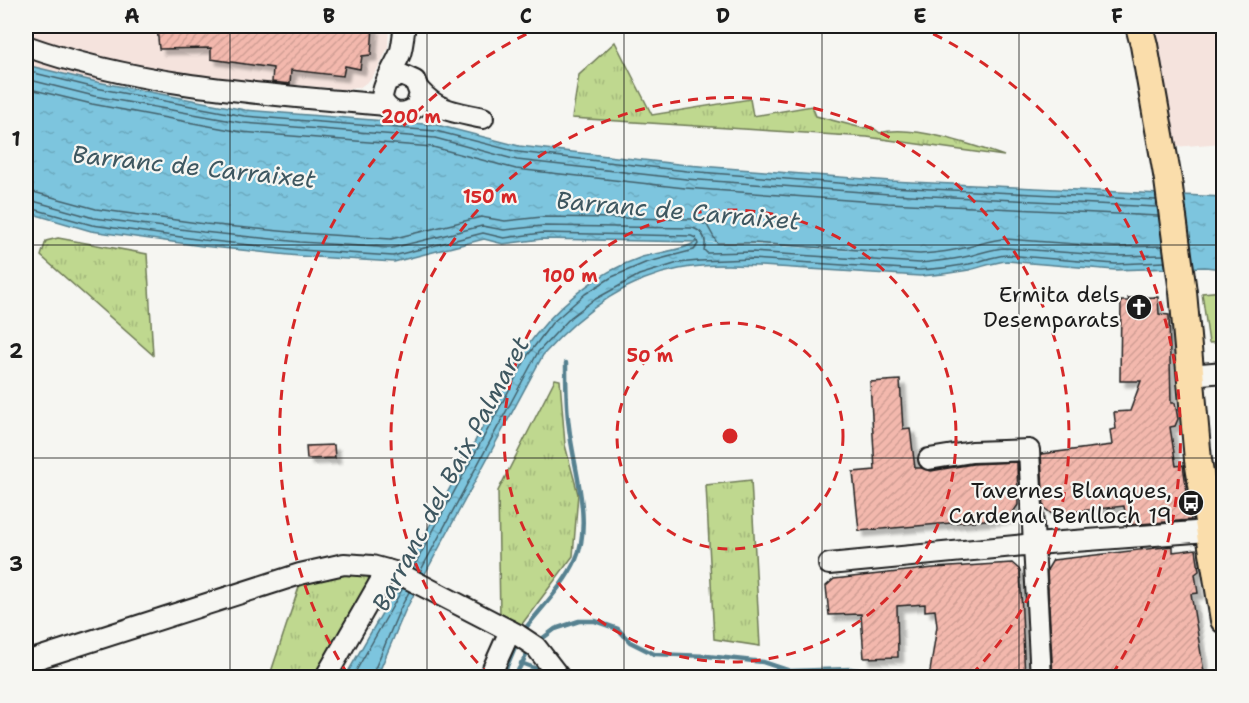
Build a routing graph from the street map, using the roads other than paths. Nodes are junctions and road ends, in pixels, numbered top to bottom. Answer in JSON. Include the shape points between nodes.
{"nodes":[{"id":1,"x":405,"y":26,"type":"edge"},
{"id":2,"x":1144,"y":32,"type":"edge"},
{"id":3,"x":26,"y":46,"type":"edge"},
{"id":4,"x":401,"y":51,"type":"junction"},
{"id":5,"x":387,"y":82,"type":"junction"},
{"id":6,"x":415,"y":85,"type":"junction"},
{"id":7,"x":351,"y":102,"type":"junction"},
{"id":8,"x":385,"y":105,"type":"junction"},
{"id":9,"x":445,"y":109,"type":"junction"},
{"id":10,"x":412,"y":110,"type":"junction"},
{"id":11,"x":483,"y":118,"type":"dead end"},
{"id":12,"x":1224,"y":372,"type":"edge"},
{"id":13,"x":1190,"y":375,"type":"junction"},
{"id":14,"x":929,"y":459,"type":"dead end"},
{"id":15,"x":1213,"y":519,"type":"edge"},
{"id":16,"x":1035,"y":544,"type":"junction"},
{"id":17,"x":830,"y":564,"type":"dead end"},
{"id":18,"x":393,"y":572,"type":"junction"},
{"id":19,"x":1224,"y":620,"type":"edge"},
{"id":20,"x":514,"y":633,"type":"junction"},
{"id":21,"x":26,"y":662,"type":"edge"},
{"id":22,"x":325,"y":678,"type":"edge"},
{"id":23,"x":489,"y":678,"type":"edge"},
{"id":24,"x":560,"y":678,"type":"edge"},
{"id":25,"x":1041,"y":678,"type":"edge"}],
"edges":[{"from":1,"to":4,"type":"street"},
{"from":2,"to":13,"type":"main road","via":[[1168,183]]},
{"from":3,"to":7,"type":"street","via":[[167,82]]},
{"from":4,"to":5,"type":"street"},
{"from":4,"to":6,"type":"street"},
{"from":5,"to":6,"type":"street","via":[[402,75]]},
{"from":5,"to":7,"type":"street"},
{"from":5,"to":8,"type":"street","via":[[382,92]]},
{"from":6,"to":9,"type":"street","via":[[431,103]]},
{"from":6,"to":10,"type":"street","via":[[419,101]]},
{"from":7,"to":8,"type":"street"},
{"from":8,"to":10,"type":"street","via":[[396,113]]},
{"from":9,"to":10,"type":"street"},
{"from":9,"to":11,"type":"street"},
{"from":12,"to":13,"type":"street"},
{"from":13,"to":15,"type":"main road","via":[[1198,460]]},
{"from":14,"to":16,"type":"street","via":[[972,452],[1029,450]]},
{"from":15,"to":16,"type":"street"},
{"from":15,"to":19,"type":"main road"},
{"from":16,"to":17,"type":"street"},
{"from":16,"to":25,"type":"street"},
{"from":18,"to":20,"type":"street"},
{"from":18,"to":21,"type":"street","via":[[344,564],[300,574]]},
{"from":18,"to":22,"type":"street"},
{"from":20,"to":23,"type":"street"},
{"from":20,"to":24,"type":"street","via":[[536,647]]}]}
